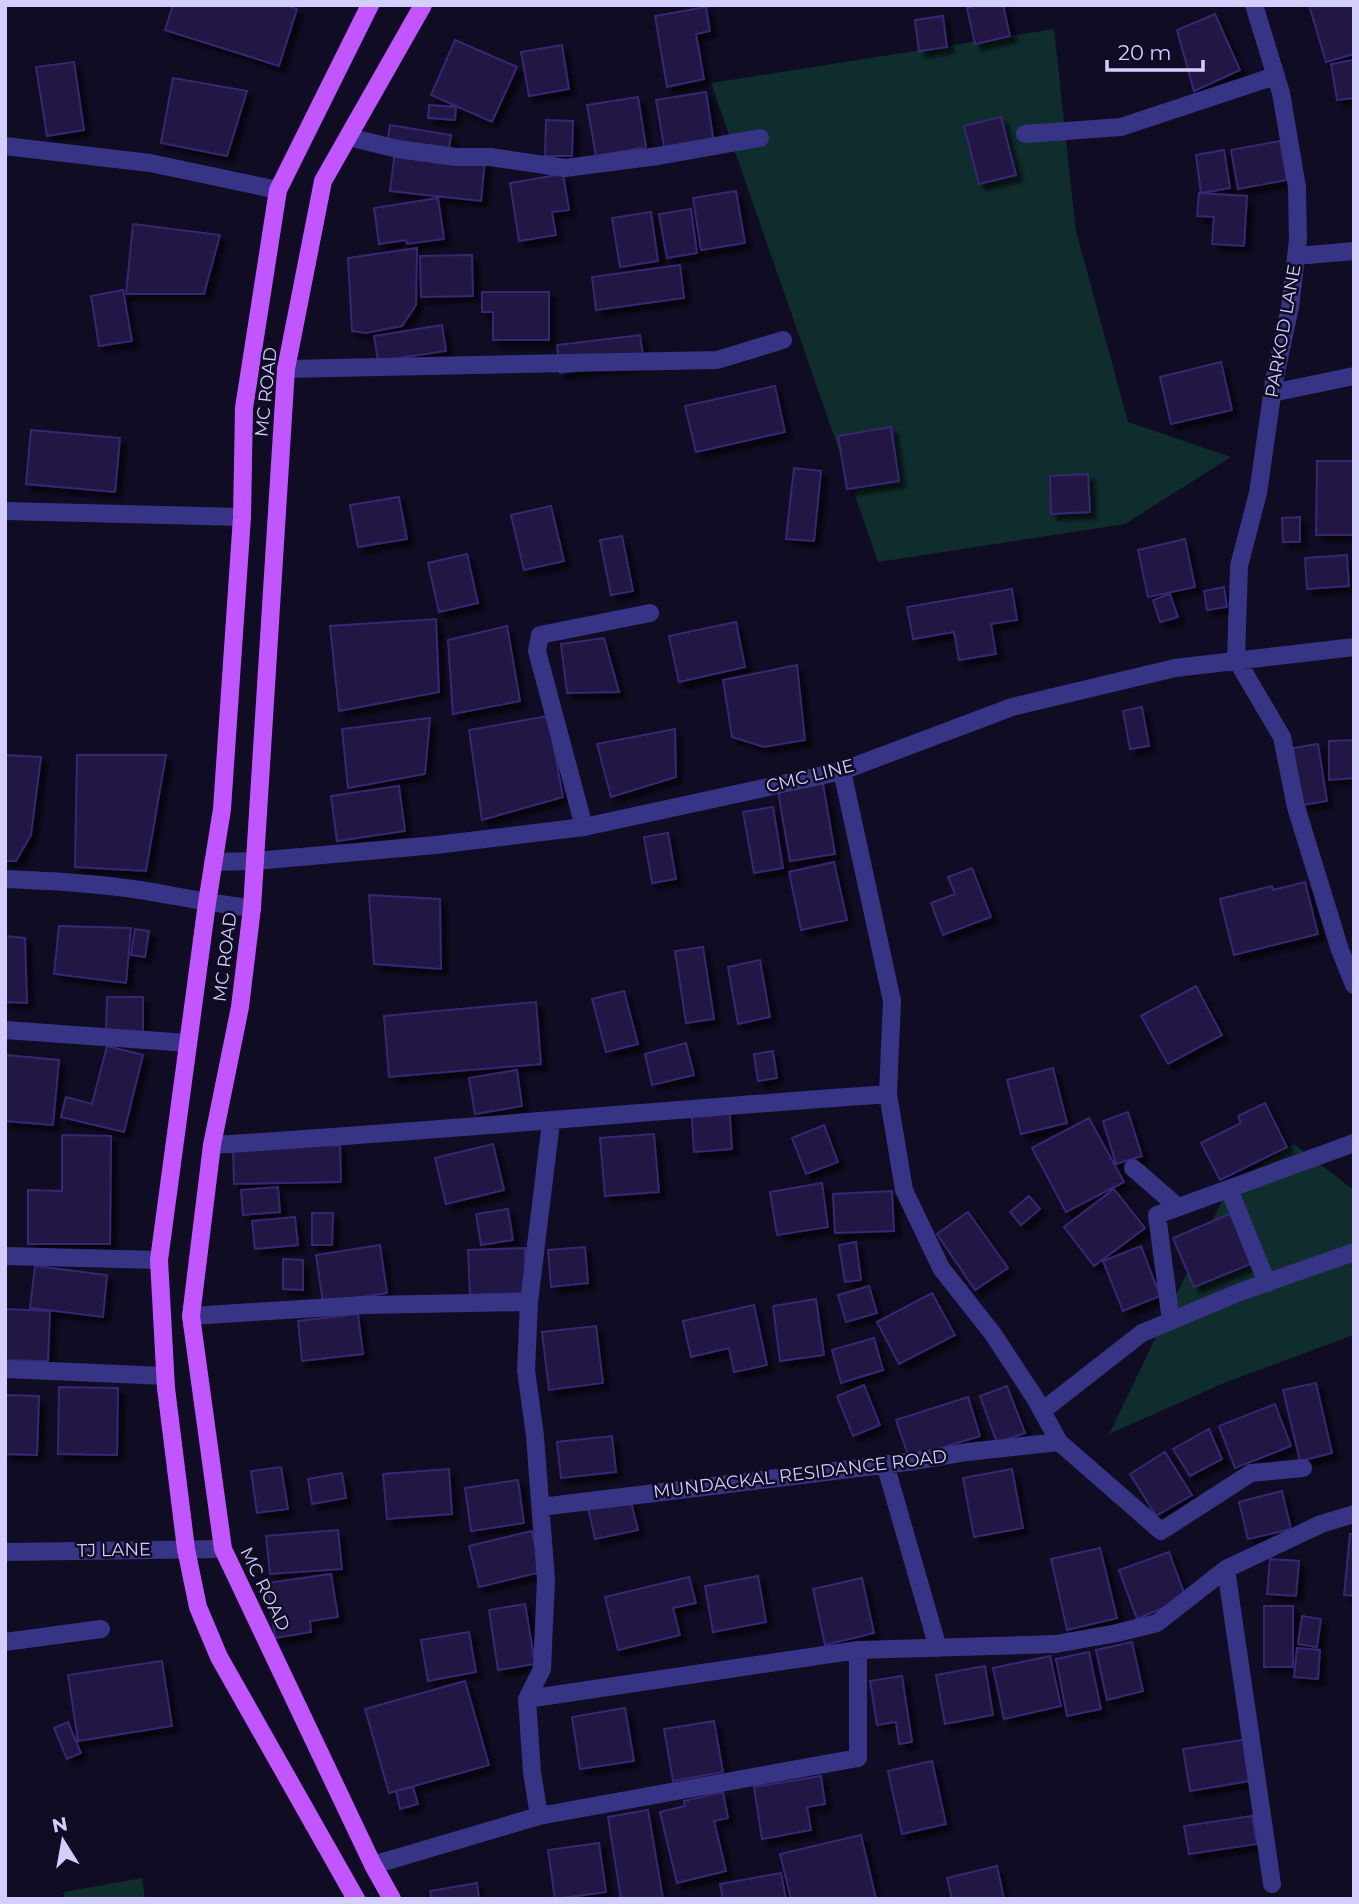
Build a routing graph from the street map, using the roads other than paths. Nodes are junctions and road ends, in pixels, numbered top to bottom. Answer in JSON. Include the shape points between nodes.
{"nodes":[{"id":1,"x":370,"y":5,"type":"edge"},
{"id":2,"x":423,"y":5,"type":"edge"},
{"id":3,"x":1254,"y":5,"type":"edge"},
{"id":4,"x":1275,"y":76,"type":"junction"},
{"id":5,"x":1025,"y":134,"type":"dead end"},
{"id":6,"x":348,"y":137,"type":"junction"},
{"id":7,"x":760,"y":138,"type":"dead end"},
{"id":8,"x":5,"y":146,"type":"edge"},
{"id":9,"x":278,"y":190,"type":"junction"},
{"id":10,"x":1354,"y":251,"type":"edge"},
{"id":11,"x":1296,"y":256,"type":"junction"},
{"id":12,"x":783,"y":340,"type":"dead end"},
{"id":13,"x":286,"y":369,"type":"junction"},
{"id":14,"x":1354,"y":376,"type":"edge"},
{"id":15,"x":1272,"y":393,"type":"junction"},
{"id":16,"x":5,"y":511,"type":"edge"},
{"id":17,"x":242,"y":517,"type":"junction"},
{"id":18,"x":650,"y":613,"type":"dead end"},
{"id":19,"x":1354,"y":647,"type":"edge"},
{"id":20,"x":1236,"y":659,"type":"junction"},
{"id":21,"x":842,"y":771,"type":"junction"},
{"id":22,"x":584,"y":827,"type":"junction"},
{"id":23,"x":256,"y":861,"type":"junction"},
{"id":24,"x":213,"y":862,"type":"junction"},
{"id":25,"x":5,"y":880,"type":"edge"},
{"id":26,"x":206,"y":903,"type":"junction"},
{"id":27,"x":252,"y":908,"type":"junction"},
{"id":28,"x":1354,"y":985,"type":"edge"},
{"id":29,"x":5,"y":1030,"type":"edge"},
{"id":30,"x":188,"y":1043,"type":"junction"},
{"id":31,"x":888,"y":1094,"type":"junction"},
{"id":32,"x":551,"y":1122,"type":"junction"},
{"id":33,"x":1354,"y":1143,"type":"edge"},
{"id":34,"x":212,"y":1145,"type":"junction"},
{"id":35,"x":1133,"y":1168,"type":"dead end"},
{"id":36,"x":1229,"y":1189,"type":"junction"},
{"id":37,"x":1178,"y":1207,"type":"junction"},
{"id":38,"x":1354,"y":1252,"type":"edge"},
{"id":39,"x":5,"y":1256,"type":"edge"},
{"id":40,"x":159,"y":1260,"type":"junction"},
{"id":41,"x":1267,"y":1283,"type":"junction"},
{"id":42,"x":529,"y":1302,"type":"junction"},
{"id":43,"x":191,"y":1316,"type":"junction"},
{"id":44,"x":1171,"y":1321,"type":"junction"},
{"id":45,"x":5,"y":1369,"type":"edge"},
{"id":46,"x":165,"y":1377,"type":"junction"},
{"id":47,"x":1042,"y":1411,"type":"junction"},
{"id":48,"x":1059,"y":1441,"type":"junction"},
{"id":49,"x":885,"y":1464,"type":"junction"},
{"id":50,"x":1303,"y":1468,"type":"dead end"},
{"id":51,"x":541,"y":1507,"type":"junction"},
{"id":52,"x":1354,"y":1514,"type":"edge"},
{"id":53,"x":186,"y":1549,"type":"junction"},
{"id":54,"x":223,"y":1549,"type":"junction"},
{"id":55,"x":5,"y":1552,"type":"edge"},
{"id":56,"x":1226,"y":1569,"type":"junction"},
{"id":57,"x":101,"y":1629,"type":"dead end"},
{"id":58,"x":5,"y":1642,"type":"edge"},
{"id":59,"x":938,"y":1648,"type":"junction"},
{"id":60,"x":858,"y":1650,"type":"junction"},
{"id":61,"x":527,"y":1699,"type":"junction"},
{"id":62,"x":538,"y":1816,"type":"junction"},
{"id":63,"x":373,"y":1864,"type":"junction"},
{"id":64,"x":1272,"y":1884,"type":"dead end"},
{"id":65,"x":356,"y":1899,"type":"edge"},
{"id":66,"x":392,"y":1899,"type":"edge"}],
"edges":[{"from":1,"to":9,"type":"main road","name":"MC ROAD"},
{"from":2,"to":6,"type":"main road","name":"MC ROAD"},
{"from":3,"to":4,"type":"street","name":"PARKOD LANE"},
{"from":4,"to":5,"type":"street","via":[[1121,127]]},
{"from":4,"to":11,"type":"street","name":"PARKOD LANE","via":[[1297,187]]},
{"from":6,"to":7,"type":"street","via":[[456,157],[565,168]]},
{"from":6,"to":13,"type":"main road","name":"MC ROAD","via":[[323,181]]},
{"from":8,"to":9,"type":"street","via":[[150,163]]},
{"from":9,"to":17,"type":"main road","name":"MC ROAD","via":[[244,408]]},
{"from":10,"to":11,"type":"street"},
{"from":11,"to":15,"type":"street","name":"PARKOD LANE"},
{"from":12,"to":13,"type":"street","via":[[717,360]]},
{"from":13,"to":23,"type":"main road","name":"MC ROAD"},
{"from":14,"to":15,"type":"street"},
{"from":15,"to":20,"type":"street","name":"PARKOD LANE","via":[[1258,493],[1239,566]]},
{"from":16,"to":17,"type":"street"},
{"from":17,"to":24,"type":"main road","name":"MC ROAD","via":[[222,809]]},
{"from":18,"to":22,"type":"street","via":[[540,635],[537,651]]},
{"from":19,"to":20,"type":"street","name":"CMC LINE"},
{"from":20,"to":21,"type":"street","name":"CMC LINE","via":[[1175,668],[1012,707]]},
{"from":20,"to":28,"type":"street","via":[[1282,737],[1296,807]]},
{"from":21,"to":22,"type":"street","name":"CMC LINE"},
{"from":21,"to":31,"type":"street","via":[[892,1001]]},
{"from":22,"to":23,"type":"street","name":"CMC LINE"},
{"from":23,"to":24,"type":"street","name":"CMC LINE"},
{"from":23,"to":27,"type":"main road","name":"MC ROAD"},
{"from":24,"to":26,"type":"main road","name":"MC ROAD"},
{"from":25,"to":26,"type":"street","via":[[138,890]]},
{"from":26,"to":27,"type":"street"},
{"from":26,"to":30,"type":"main road","name":"MC ROAD"},
{"from":27,"to":34,"type":"main road","name":"MC ROAD","via":[[240,1007]]},
{"from":29,"to":30,"type":"street"},
{"from":30,"to":40,"type":"main road","name":"MC ROAD"},
{"from":31,"to":32,"type":"street"},
{"from":31,"to":47,"type":"street","via":[[904,1190],[941,1268],[993,1334]]},
{"from":32,"to":34,"type":"street"},
{"from":32,"to":42,"type":"street"},
{"from":33,"to":36,"type":"street"},
{"from":34,"to":43,"type":"main road","name":"MC ROAD"},
{"from":35,"to":37,"type":"street"},
{"from":36,"to":37,"type":"street"},
{"from":36,"to":41,"type":"street"},
{"from":37,"to":44,"type":"street","via":[[1157,1215]]},
{"from":38,"to":41,"type":"street"},
{"from":39,"to":40,"type":"street"},
{"from":40,"to":46,"type":"main road","name":"MC ROAD"},
{"from":41,"to":44,"type":"street"},
{"from":42,"to":43,"type":"street","via":[[365,1305]]},
{"from":42,"to":51,"type":"street","via":[[526,1370]]},
{"from":43,"to":54,"type":"main road","name":"MC ROAD"},
{"from":44,"to":47,"type":"street","via":[[1142,1333]]},
{"from":45,"to":46,"type":"street"},
{"from":46,"to":53,"type":"main road","name":"MC ROAD"},
{"from":47,"to":48,"type":"street"},
{"from":48,"to":49,"type":"street","name":"MUNDACKAL RESIDANCE ROAD"},
{"from":48,"to":50,"type":"street","via":[[1161,1531],[1251,1473]]},
{"from":49,"to":51,"type":"street","name":"MUNDACKAL RESIDANCE ROAD"},
{"from":49,"to":59,"type":"street"},
{"from":51,"to":61,"type":"street","via":[[546,1580],[542,1669]]},
{"from":52,"to":56,"type":"street","via":[[1321,1524]]},
{"from":53,"to":54,"type":"street","name":"TJ LANE"},
{"from":53,"to":55,"type":"street","name":"TJ LANE"},
{"from":53,"to":65,"type":"main road","name":"MC ROAD","via":[[198,1607],[219,1657]]},
{"from":54,"to":63,"type":"main road","name":"MC ROAD"},
{"from":56,"to":59,"type":"street","via":[[1157,1623],[1056,1644]]},
{"from":56,"to":64,"type":"street"},
{"from":57,"to":58,"type":"street"},
{"from":59,"to":60,"type":"street"},
{"from":60,"to":61,"type":"street"},
{"from":60,"to":62,"type":"street","via":[[858,1758]]},
{"from":61,"to":62,"type":"street"},
{"from":62,"to":63,"type":"street"},
{"from":63,"to":66,"type":"main road","name":"MC ROAD"}]}
